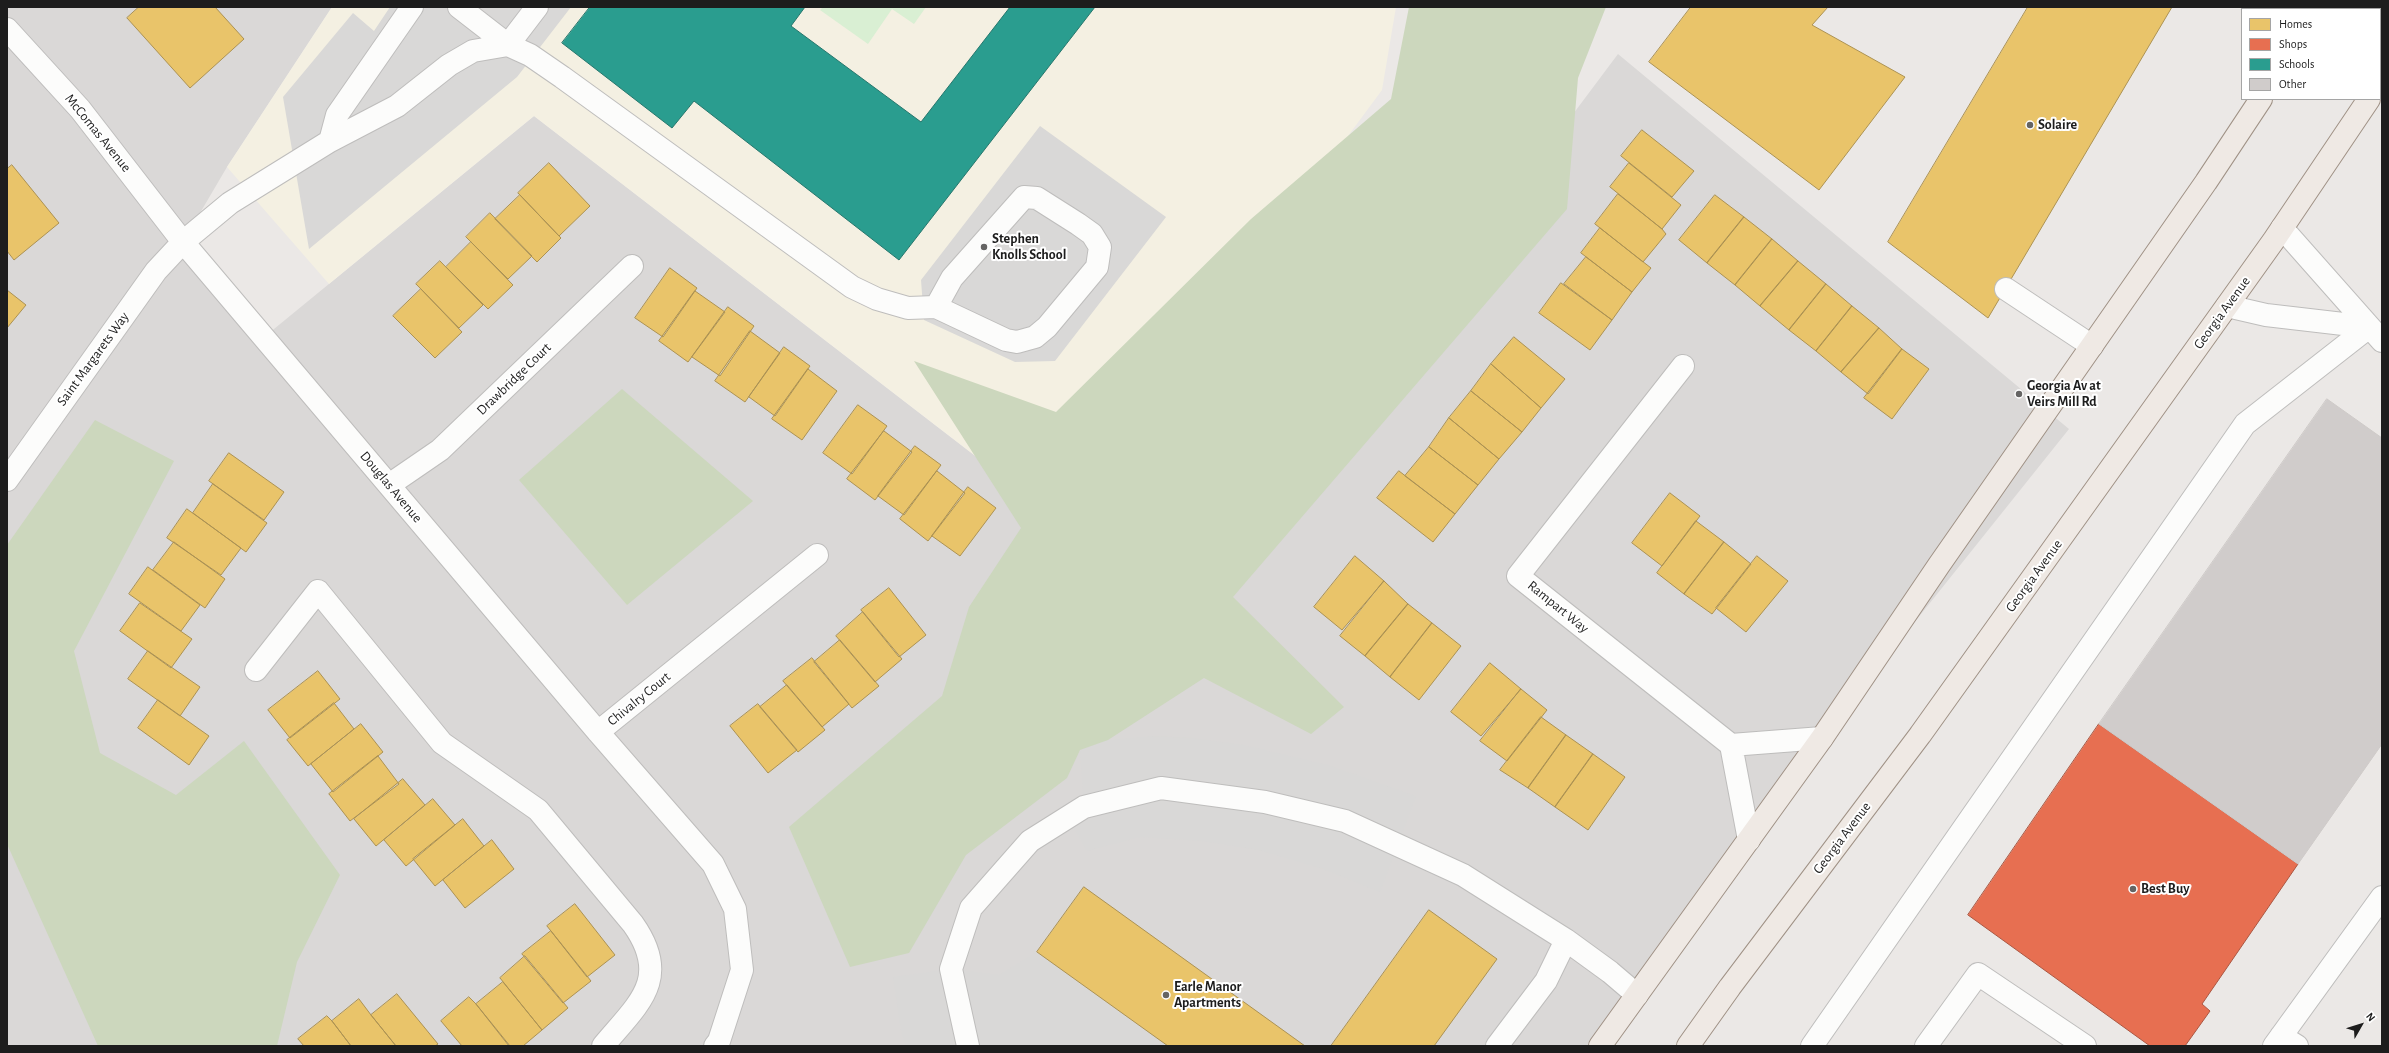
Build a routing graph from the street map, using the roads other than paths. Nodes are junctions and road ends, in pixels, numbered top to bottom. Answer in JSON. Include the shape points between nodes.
{"nodes":[{"id":1,"x":412,"y":7,"type":"edge"},
{"id":2,"x":459,"y":7,"type":"edge"},
{"id":3,"x":537,"y":7,"type":"edge"},
{"id":4,"x":7,"y":29,"type":"edge"},
{"id":5,"x":508,"y":45,"type":"junction"},
{"id":6,"x":2260,"y":100,"type":"edge"},
{"id":7,"x":2368,"y":100,"type":"edge"},
{"id":8,"x":330,"y":141,"type":"junction"},
{"id":9,"x":2282,"y":228,"type":"junction"},
{"id":10,"x":183,"y":242,"type":"junction"},
{"id":11,"x":632,"y":266,"type":"dead end"},
{"id":12,"x":2006,"y":289,"type":"dead end"},
{"id":13,"x":2227,"y":306,"type":"junction"},
{"id":14,"x":936,"y":307,"type":"junction"},
{"id":15,"x":2375,"y":334,"type":"edge"},
{"id":16,"x":2092,"y":346,"type":"junction"},
{"id":17,"x":1683,"y":366,"type":"dead end"},
{"id":18,"x":7,"y":480,"type":"edge"},
{"id":19,"x":389,"y":485,"type":"junction"},
{"id":20,"x":817,"y":555,"type":"dead end"},
{"id":21,"x":256,"y":670,"type":"dead end"},
{"id":22,"x":598,"y":732,"type":"junction"},
{"id":23,"x":1822,"y":738,"type":"junction"},
{"id":24,"x":1731,"y":745,"type":"junction"},
{"id":25,"x":1749,"y":840,"type":"junction"},
{"id":26,"x":2382,"y":897,"type":"edge"},
{"id":27,"x":1566,"y":940,"type":"junction"},
{"id":28,"x":1637,"y":995,"type":"junction"},
{"id":29,"x":2284,"y":1043,"type":"edge"},
{"id":30,"x":603,"y":1046,"type":"edge"},
{"id":31,"x":715,"y":1046,"type":"edge"},
{"id":32,"x":968,"y":1046,"type":"edge"},
{"id":33,"x":1497,"y":1046,"type":"edge"},
{"id":34,"x":1600,"y":1046,"type":"edge"},
{"id":35,"x":1688,"y":1046,"type":"edge"},
{"id":36,"x":1812,"y":1046,"type":"edge"},
{"id":37,"x":1926,"y":1046,"type":"edge"},
{"id":38,"x":2085,"y":1046,"type":"edge"}],
"edges":[{"from":1,"to":8,"type":"street","via":[[337,115]]},
{"from":2,"to":5,"type":"street"},
{"from":3,"to":5,"type":"street"},
{"from":4,"to":10,"type":"street","name":"McComas Avenue","via":[[80,108]]},
{"from":5,"to":8,"type":"street","name":"Saint Margarets Way","via":[[473,51],[449,65],[397,106]]},
{"from":5,"to":14,"type":"street","via":[[530,55],[852,287],[877,299],[908,308]]},
{"from":6,"to":16,"type":"main road"},
{"from":7,"to":9,"type":"main road","name":"Georgia Avenue"},
{"from":8,"to":10,"type":"street","name":"Saint Margarets Way","via":[[230,203]]},
{"from":9,"to":13,"type":"main road","name":"Georgia Avenue"},
{"from":9,"to":15,"type":"street"},
{"from":10,"to":18,"type":"street","name":"Saint Margarets Way","via":[[156,271]]},
{"from":10,"to":19,"type":"street","name":"Douglas Avenue"},
{"from":11,"to":19,"type":"street","name":"Drawbridge Court","via":[[440,450]]},
{"from":12,"to":16,"type":"street"},
{"from":13,"to":15,"type":"street"},
{"from":13,"to":35,"type":"main road","name":"Georgia Avenue","via":[[1920,735]]},
{"from":14,"to":14,"type":"street","via":[[1006,340],[1017,342],[1035,338],[1097,267],[1100,248],[1092,234],[1078,224],[1037,198],[1024,197],[952,278]]},
{"from":15,"to":36,"type":"street","via":[[2245,424]]},
{"from":16,"to":23,"type":"main road"},
{"from":17,"to":24,"type":"street","name":"Rampart Way","via":[[1518,576]]},
{"from":19,"to":22,"type":"street","name":"Douglas Avenue"},
{"from":20,"to":22,"type":"street","name":"Chivalry Court"},
{"from":21,"to":30,"type":"street","via":[[318,591],[442,743],[538,810],[633,924],[644,940],[650,958],[650,977],[645,995]]},
{"from":22,"to":31,"type":"street","name":"Chivalry Court","via":[[714,864],[735,908],[742,970],[719,1041]]},
{"from":23,"to":24,"type":"street"},
{"from":23,"to":25,"type":"main road"},
{"from":24,"to":25,"type":"street"},
{"from":25,"to":28,"type":"main road"},
{"from":26,"to":29,"type":"street"},
{"from":27,"to":28,"type":"street"},
{"from":27,"to":32,"type":"street","via":[[1462,875],[1345,821],[1265,802],[1161,788],[1084,807],[1030,841],[972,908],[952,969]]},
{"from":27,"to":33,"type":"street","via":[[1546,981]]},
{"from":28,"to":34,"type":"main road"},
{"from":37,"to":38,"type":"street","via":[[1978,974]]}]}
